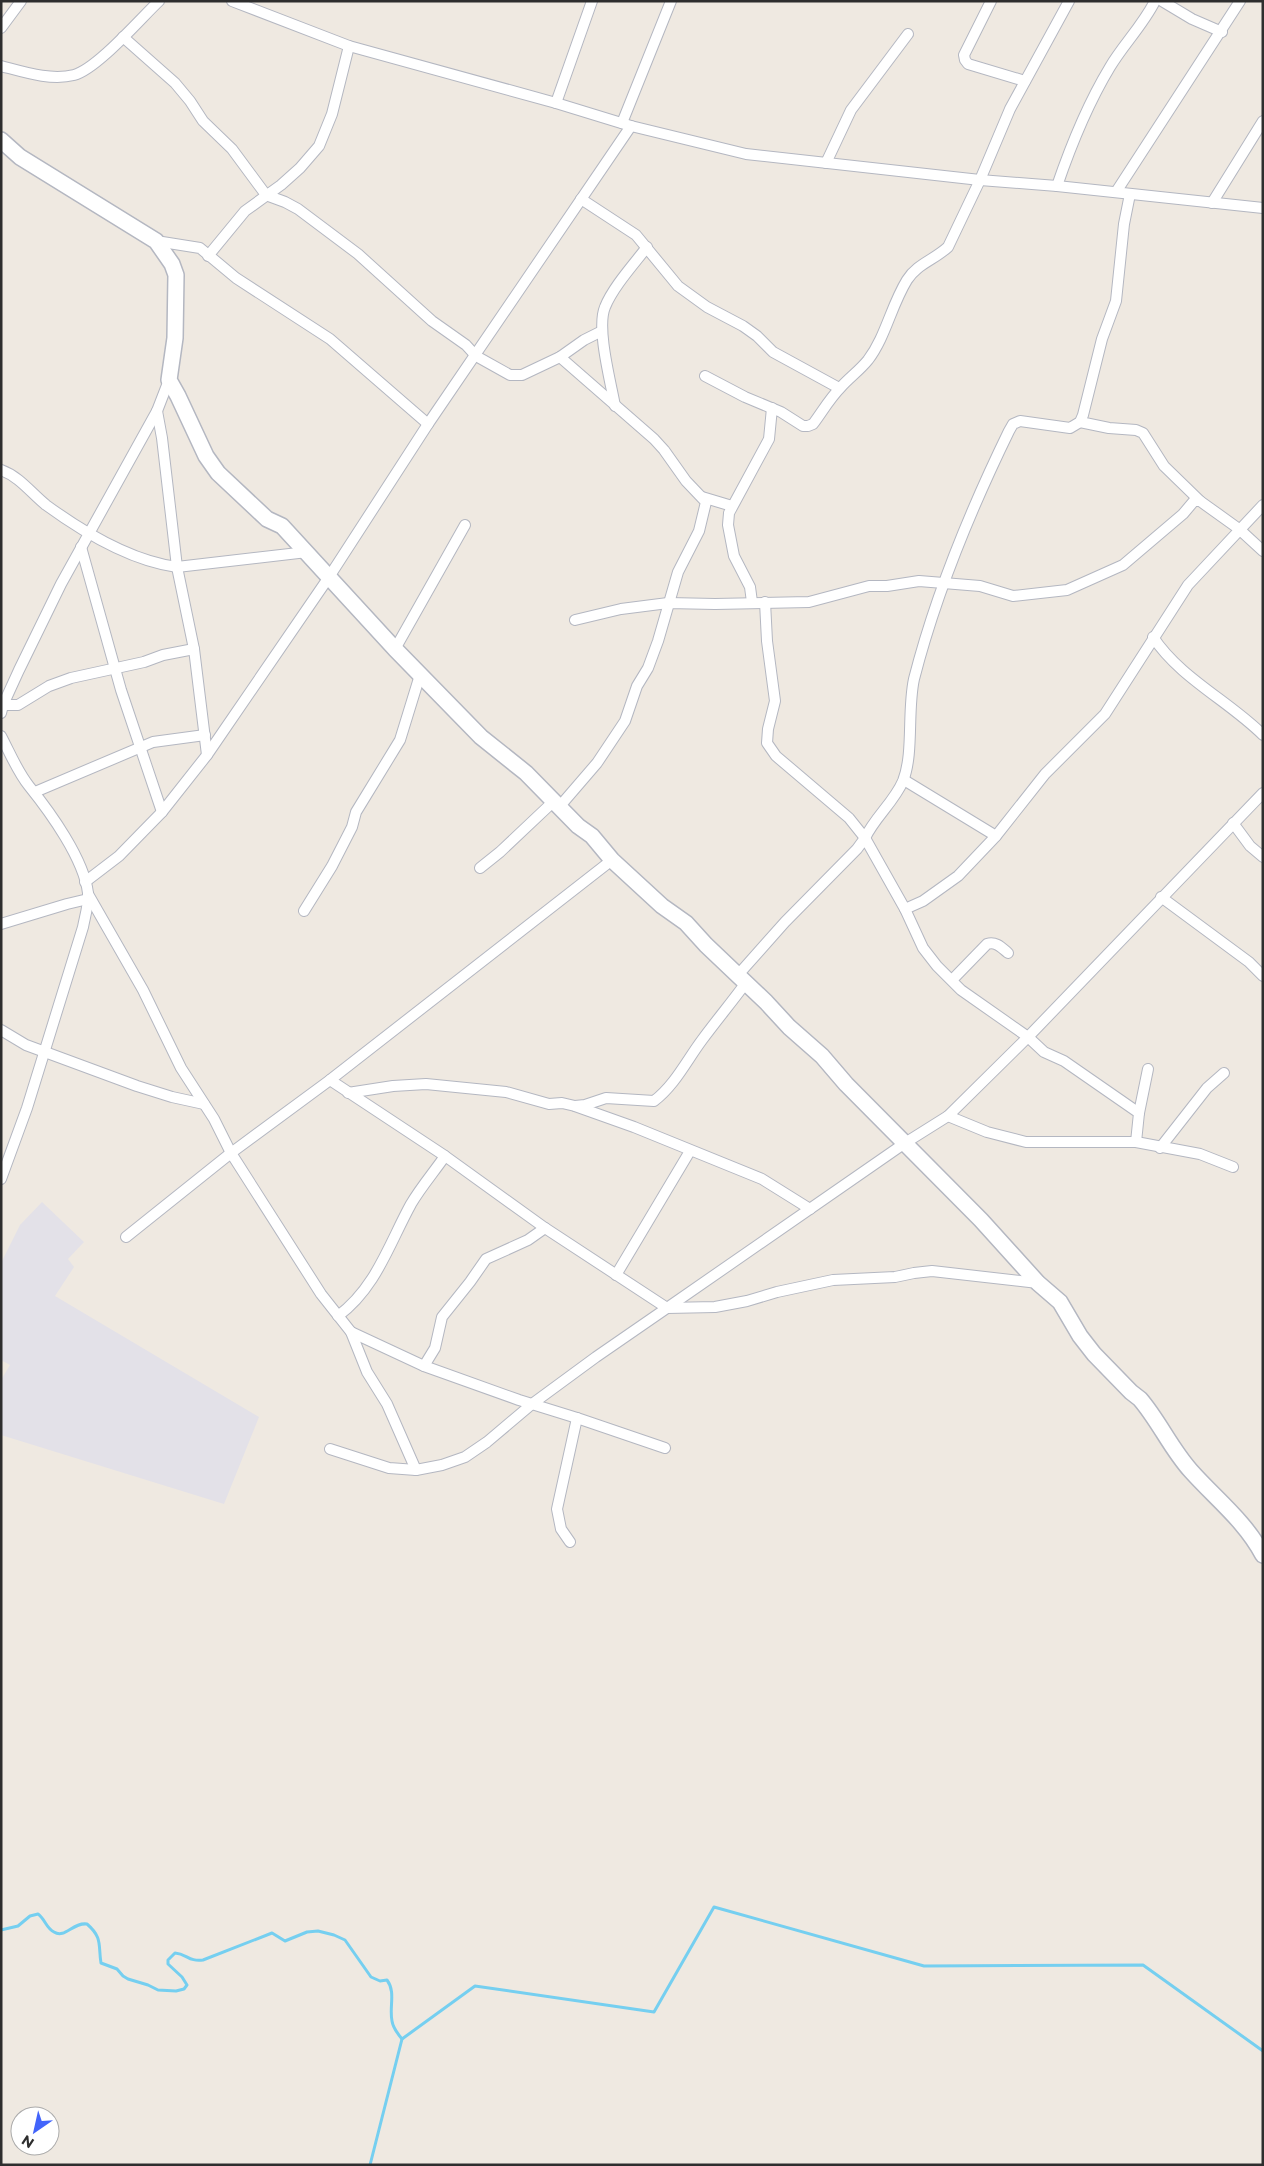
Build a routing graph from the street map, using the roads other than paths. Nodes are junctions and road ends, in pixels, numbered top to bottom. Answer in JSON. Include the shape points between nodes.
{"nodes":[{"id":1,"x":21,"y":1,"type":"edge"},
{"id":2,"x":159,"y":1,"type":"edge"},
{"id":3,"x":232,"y":1,"type":"edge"},
{"id":4,"x":592,"y":1,"type":"edge"},
{"id":5,"x":671,"y":1,"type":"edge"},
{"id":6,"x":991,"y":1,"type":"edge"},
{"id":7,"x":1069,"y":1,"type":"edge"},
{"id":8,"x":1155,"y":1,"type":"edge"},
{"id":9,"x":1162,"y":1,"type":"edge"},
{"id":10,"x":1240,"y":1,"type":"edge"},
{"id":11,"x":1,"y":28,"type":"edge"},
{"id":12,"x":1222,"y":32,"type":"junction"},
{"id":13,"x":908,"y":34,"type":"dead end"},
{"id":14,"x":123,"y":37,"type":"junction"},
{"id":15,"x":349,"y":46,"type":"junction"},
{"id":16,"x":1,"y":66,"type":"edge"},
{"id":17,"x":1024,"y":81,"type":"junction"},
{"id":18,"x":556,"y":103,"type":"junction"},
{"id":19,"x":1263,"y":121,"type":"edge"},
{"id":20,"x":627,"y":124,"type":"junction"},
{"id":21,"x":1,"y":140,"type":"edge"},
{"id":22,"x":826,"y":163,"type":"junction"},
{"id":23,"x":980,"y":180,"type":"junction"},
{"id":24,"x":1057,"y":186,"type":"junction"},
{"id":25,"x":1116,"y":192,"type":"junction"},
{"id":26,"x":1130,"y":194,"type":"junction"},
{"id":27,"x":266,"y":195,"type":"junction"},
{"id":28,"x":581,"y":199,"type":"junction"},
{"id":29,"x":1212,"y":204,"type":"junction"},
{"id":30,"x":1263,"y":208,"type":"edge"},
{"id":31,"x":156,"y":241,"type":"junction"},
{"id":32,"x":647,"y":247,"type":"junction"},
{"id":33,"x":208,"y":256,"type":"junction"},
{"id":34,"x":602,"y":331,"type":"junction"},
{"id":35,"x":476,"y":356,"type":"junction"},
{"id":36,"x":560,"y":357,"type":"junction"},
{"id":37,"x":705,"y":376,"type":"dead end"},
{"id":38,"x":169,"y":380,"type":"junction"},
{"id":39,"x":839,"y":388,"type":"junction"},
{"id":40,"x":615,"y":406,"type":"junction"},
{"id":41,"x":772,"y":408,"type":"junction"},
{"id":42,"x":157,"y":411,"type":"junction"},
{"id":43,"x":1080,"y":422,"type":"junction"},
{"id":44,"x":428,"y":424,"type":"junction"},
{"id":45,"x":1,"y":470,"type":"edge"},
{"id":46,"x":702,"y":496,"type":"junction"},
{"id":47,"x":1200,"y":501,"type":"junction"},
{"id":48,"x":1263,"y":505,"type":"edge"},
{"id":49,"x":732,"y":506,"type":"junction"},
{"id":50,"x":465,"y":525,"type":"dead end"},
{"id":51,"x":1239,"y":529,"type":"junction"},
{"id":52,"x":89,"y":532,"type":"junction"},
{"id":53,"x":81,"y":547,"type":"junction"},
{"id":54,"x":1263,"y":551,"type":"edge"},
{"id":55,"x":307,"y":552,"type":"junction"},
{"id":56,"x":177,"y":567,"type":"junction"},
{"id":57,"x":330,"y":578,"type":"junction"},
{"id":58,"x":944,"y":582,"type":"junction"},
{"id":59,"x":668,"y":602,"type":"junction"},
{"id":60,"x":752,"y":602,"type":"junction"},
{"id":61,"x":765,"y":602,"type":"junction"},
{"id":62,"x":575,"y":620,"type":"dead end"},
{"id":63,"x":1153,"y":637,"type":"junction"},
{"id":64,"x":194,"y":649,"type":"junction"},
{"id":65,"x":395,"y":649,"type":"junction"},
{"id":66,"x":116,"y":669,"type":"junction"},
{"id":67,"x":420,"y":675,"type":"junction"},
{"id":68,"x":2,"y":709,"type":"edge"},
{"id":69,"x":205,"y":735,"type":"junction"},
{"id":70,"x":1263,"y":735,"type":"edge"},
{"id":71,"x":1,"y":736,"type":"edge"},
{"id":72,"x":139,"y":748,"type":"junction"},
{"id":73,"x":207,"y":754,"type":"junction"},
{"id":74,"x":904,"y":780,"type":"junction"},
{"id":75,"x":35,"y":792,"type":"junction"},
{"id":76,"x":1263,"y":793,"type":"edge"},
{"id":77,"x":557,"y":804,"type":"junction"},
{"id":78,"x":162,"y":812,"type":"junction"},
{"id":79,"x":1233,"y":823,"type":"junction"},
{"id":80,"x":996,"y":836,"type":"junction"},
{"id":81,"x":865,"y":838,"type":"junction"},
{"id":82,"x":1263,"y":857,"type":"edge"},
{"id":83,"x":612,"y":860,"type":"junction"},
{"id":84,"x":480,"y":868,"type":"dead end"},
{"id":85,"x":85,"y":882,"type":"junction"},
{"id":86,"x":88,"y":896,"type":"junction"},
{"id":87,"x":1161,"y":897,"type":"junction"},
{"id":88,"x":905,"y":909,"type":"junction"},
{"id":89,"x":304,"y":911,"type":"dead end"},
{"id":90,"x":1,"y":924,"type":"edge"},
{"id":91,"x":1008,"y":953,"type":"dead end"},
{"id":92,"x":1263,"y":976,"type":"edge"},
{"id":93,"x":741,"y":980,"type":"junction"},
{"id":94,"x":952,"y":980,"type":"junction"},
{"id":95,"x":1,"y":1030,"type":"edge"},
{"id":96,"x":1028,"y":1037,"type":"junction"},
{"id":97,"x":44,"y":1051,"type":"junction"},
{"id":98,"x":1148,"y":1069,"type":"dead end"},
{"id":99,"x":1224,"y":1073,"type":"dead end"},
{"id":100,"x":330,"y":1080,"type":"junction"},
{"id":101,"x":348,"y":1093,"type":"junction"},
{"id":102,"x":204,"y":1104,"type":"junction"},
{"id":103,"x":575,"y":1106,"type":"junction"},
{"id":104,"x":1139,"y":1113,"type":"junction"},
{"id":105,"x":948,"y":1116,"type":"junction"},
{"id":106,"x":1136,"y":1142,"type":"junction"},
{"id":107,"x":905,"y":1143,"type":"junction"},
{"id":108,"x":1160,"y":1148,"type":"junction"},
{"id":109,"x":690,"y":1151,"type":"junction"},
{"id":110,"x":231,"y":1153,"type":"junction"},
{"id":111,"x":445,"y":1156,"type":"junction"},
{"id":112,"x":1233,"y":1167,"type":"dead end"},
{"id":113,"x":1,"y":1179,"type":"edge"},
{"id":114,"x":810,"y":1209,"type":"junction"},
{"id":115,"x":545,"y":1228,"type":"junction"},
{"id":116,"x":126,"y":1237,"type":"dead end"},
{"id":117,"x":616,"y":1275,"type":"junction"},
{"id":118,"x":1038,"y":1283,"type":"junction"},
{"id":119,"x":667,"y":1308,"type":"junction"},
{"id":120,"x":338,"y":1316,"type":"junction"},
{"id":121,"x":352,"y":1332,"type":"junction"},
{"id":122,"x":424,"y":1366,"type":"junction"},
{"id":123,"x":532,"y":1404,"type":"junction"},
{"id":124,"x":577,"y":1418,"type":"junction"},
{"id":125,"x":665,"y":1448,"type":"dead end"},
{"id":126,"x":330,"y":1449,"type":"dead end"},
{"id":127,"x":416,"y":1470,"type":"junction"},
{"id":128,"x":570,"y":1542,"type":"dead end"},
{"id":129,"x":1263,"y":1556,"type":"edge"}],
"edges":[{"from":1,"to":11,"type":"street"},
{"from":2,"to":14,"type":"street"},
{"from":3,"to":15,"type":"street"},
{"from":4,"to":18,"type":"street"},
{"from":5,"to":20,"type":"street"},
{"from":6,"to":17,"type":"street","via":[[964,55],[965,60],[968,64]]},
{"from":7,"to":17,"type":"street"},
{"from":8,"to":24,"type":"street","via":[[1110,66],[1090,102]]},
{"from":9,"to":12,"type":"street","via":[[1197,22]]},
{"from":10,"to":12,"type":"street"},
{"from":12,"to":25,"type":"street"},
{"from":13,"to":22,"type":"street","via":[[850,110]]},
{"from":14,"to":16,"type":"street","via":[[91,66],[75,75],[58,77]]},
{"from":14,"to":27,"type":"street","via":[[175,83],[202,121],[232,149]]},
{"from":15,"to":18,"type":"street"},
{"from":15,"to":27,"type":"street","via":[[332,114],[319,146],[300,168]]},
{"from":17,"to":23,"type":"street"},
{"from":18,"to":20,"type":"street"},
{"from":19,"to":29,"type":"street"},
{"from":20,"to":22,"type":"street","via":[[746,154]]},
{"from":20,"to":28,"type":"street"},
{"from":21,"to":31,"type":"street","via":[[20,157]]},
{"from":22,"to":23,"type":"street"},
{"from":23,"to":24,"type":"street"},
{"from":23,"to":39,"type":"street","via":[[948,247],[912,273],[868,360]]},
{"from":24,"to":25,"type":"street"},
{"from":25,"to":26,"type":"street"},
{"from":26,"to":29,"type":"street"},
{"from":26,"to":43,"type":"street","via":[[1116,301],[1102,339]]},
{"from":27,"to":33,"type":"street","via":[[244,210]]},
{"from":27,"to":35,"type":"street","via":[[298,209],[358,254]]},
{"from":28,"to":32,"type":"street","via":[[636,235]]},
{"from":28,"to":35,"type":"street"},
{"from":29,"to":30,"type":"street"},
{"from":31,"to":33,"type":"street","via":[[200,248]]},
{"from":31,"to":38,"type":"street","via":[[176,275],[175,338]]},
{"from":32,"to":34,"type":"street","via":[[604,307]]},
{"from":32,"to":39,"type":"street","via":[[678,286],[743,326],[773,352]]},
{"from":33,"to":44,"type":"street","via":[[244,284],[330,339]]},
{"from":34,"to":36,"type":"street"},
{"from":34,"to":40,"type":"street"},
{"from":35,"to":36,"type":"street","via":[[510,375],[522,375]]},
{"from":35,"to":44,"type":"street"},
{"from":36,"to":40,"type":"street"},
{"from":37,"to":41,"type":"street"},
{"from":38,"to":42,"type":"street"},
{"from":38,"to":55,"type":"street","via":[[206,456],[218,473],[267,518],[282,526]]},
{"from":39,"to":41,"type":"street","via":[[813,424],[808,426]]},
{"from":40,"to":46,"type":"street","via":[[654,439],[691,488]]},
{"from":41,"to":49,"type":"street","via":[[769,440]]},
{"from":42,"to":52,"type":"street"},
{"from":42,"to":56,"type":"street"},
{"from":43,"to":47,"type":"street","via":[[1143,433],[1164,466]]},
{"from":43,"to":58,"type":"street","via":[[1070,428],[1028,421],[1013,424],[971,513]]},
{"from":44,"to":57,"type":"street"},
{"from":45,"to":52,"type":"street"},
{"from":46,"to":49,"type":"street"},
{"from":46,"to":59,"type":"street","via":[[706,502],[699,531],[678,572]]},
{"from":47,"to":51,"type":"street"},
{"from":47,"to":58,"type":"street","via":[[1194,502],[1123,565],[1067,590],[1013,596],[980,586]]},
{"from":48,"to":51,"type":"street"},
{"from":49,"to":60,"type":"street","via":[[728,525],[734,556],[745,574]]},
{"from":50,"to":65,"type":"street"},
{"from":51,"to":54,"type":"street"},
{"from":51,"to":63,"type":"street","via":[[1188,585]]},
{"from":52,"to":53,"type":"street"},
{"from":52,"to":56,"type":"street","via":[[133,556]]},
{"from":53,"to":66,"type":"street"},
{"from":53,"to":68,"type":"street"},
{"from":55,"to":56,"type":"street"},
{"from":55,"to":57,"type":"street"},
{"from":56,"to":64,"type":"street"},
{"from":57,"to":65,"type":"street"},
{"from":57,"to":73,"type":"street"},
{"from":58,"to":61,"type":"street","via":[[870,586],[809,602]]},
{"from":58,"to":74,"type":"street","via":[[914,682]]},
{"from":59,"to":60,"type":"street"},
{"from":59,"to":62,"type":"street"},
{"from":59,"to":77,"type":"street","via":[[658,641],[625,721],[597,763]]},
{"from":60,"to":61,"type":"street"},
{"from":61,"to":81,"type":"street","via":[[775,701],[768,743],[776,756],[849,818]]},
{"from":63,"to":70,"type":"street","via":[[1178,666]]},
{"from":63,"to":80,"type":"street","via":[[1105,714],[1045,774]]},
{"from":64,"to":66,"type":"street"},
{"from":64,"to":69,"type":"street"},
{"from":65,"to":67,"type":"street"},
{"from":66,"to":68,"type":"street","via":[[70,678],[18,705]]},
{"from":66,"to":72,"type":"street"},
{"from":67,"to":77,"type":"street","via":[[481,737],[514,762]]},
{"from":67,"to":89,"type":"street","via":[[400,740],[356,812],[332,866]]},
{"from":69,"to":72,"type":"street","via":[[154,742]]},
{"from":69,"to":73,"type":"street"},
{"from":71,"to":75,"type":"street","via":[[15,764]]},
{"from":72,"to":75,"type":"street"},
{"from":72,"to":78,"type":"street"},
{"from":73,"to":78,"type":"street"},
{"from":74,"to":80,"type":"street"},
{"from":74,"to":81,"type":"street"},
{"from":75,"to":85,"type":"street","via":[[56,822]]},
{"from":76,"to":79,"type":"street"},
{"from":77,"to":83,"type":"street","via":[[596,840]]},
{"from":77,"to":84,"type":"street"},
{"from":78,"to":85,"type":"street","via":[[119,856]]},
{"from":79,"to":82,"type":"street"},
{"from":79,"to":87,"type":"street"},
{"from":80,"to":88,"type":"street","via":[[958,876],[923,901]]},
{"from":81,"to":88,"type":"street"},
{"from":81,"to":93,"type":"street","via":[[858,849],[785,922]]},
{"from":83,"to":93,"type":"street","via":[[662,906],[686,923]]},
{"from":83,"to":100,"type":"street"},
{"from":85,"to":86,"type":"street"},
{"from":86,"to":90,"type":"street"},
{"from":86,"to":97,"type":"street","via":[[83,927]]},
{"from":86,"to":102,"type":"street","via":[[143,990],[180,1068]]},
{"from":87,"to":92,"type":"street"},
{"from":87,"to":96,"type":"street"},
{"from":88,"to":94,"type":"street","via":[[923,948]]},
{"from":91,"to":94,"type":"street","via":[[997,944],[987,944]]},
{"from":93,"to":103,"type":"street","via":[[662,1095],[654,1101],[614,1097]]},
{"from":93,"to":107,"type":"street","via":[[822,1056]]},
{"from":94,"to":96,"type":"street"},
{"from":95,"to":97,"type":"street","via":[[26,1045]]},
{"from":96,"to":104,"type":"street","via":[[1044,1052],[1064,1061]]},
{"from":96,"to":105,"type":"street"},
{"from":97,"to":102,"type":"street","via":[[154,1091]]},
{"from":97,"to":113,"type":"street"},
{"from":98,"to":104,"type":"street"},
{"from":99,"to":108,"type":"street","via":[[1207,1088]]},
{"from":100,"to":101,"type":"street"},
{"from":100,"to":110,"type":"street"},
{"from":101,"to":103,"type":"street","via":[[426,1084],[497,1091],[549,1104]]},
{"from":101,"to":111,"type":"street"},
{"from":102,"to":110,"type":"street"},
{"from":103,"to":109,"type":"street"},
{"from":104,"to":106,"type":"street"},
{"from":105,"to":106,"type":"street","via":[[987,1132],[1026,1142]]},
{"from":105,"to":107,"type":"street"},
{"from":106,"to":108,"type":"street"},
{"from":107,"to":114,"type":"street"},
{"from":107,"to":118,"type":"street"},
{"from":108,"to":112,"type":"street","via":[[1200,1154]]},
{"from":109,"to":114,"type":"street","via":[[762,1179]]},
{"from":109,"to":117,"type":"street"},
{"from":110,"to":116,"type":"street"},
{"from":110,"to":120,"type":"street"},
{"from":111,"to":115,"type":"street"},
{"from":111,"to":120,"type":"street","via":[[411,1204],[363,1294]]},
{"from":114,"to":119,"type":"street"},
{"from":115,"to":117,"type":"street"},
{"from":115,"to":122,"type":"street","via":[[528,1240],[486,1259],[442,1317],[435,1348]]},
{"from":117,"to":119,"type":"street"},
{"from":118,"to":119,"type":"street","via":[[932,1271],[914,1272],[895,1277],[833,1280],[715,1307]]},
{"from":118,"to":129,"type":"street","via":[[1060,1302],[1094,1354],[1149,1410],[1182,1460],[1223,1502]]},
{"from":119,"to":123,"type":"street"},
{"from":120,"to":121,"type":"street"},
{"from":121,"to":122,"type":"street"},
{"from":121,"to":127,"type":"street"},
{"from":122,"to":123,"type":"street"},
{"from":123,"to":124,"type":"street"},
{"from":123,"to":127,"type":"street","via":[[465,1457]]},
{"from":124,"to":125,"type":"street"},
{"from":124,"to":128,"type":"street","via":[[557,1509],[561,1528]]},
{"from":126,"to":127,"type":"street","via":[[390,1468]]}]}
